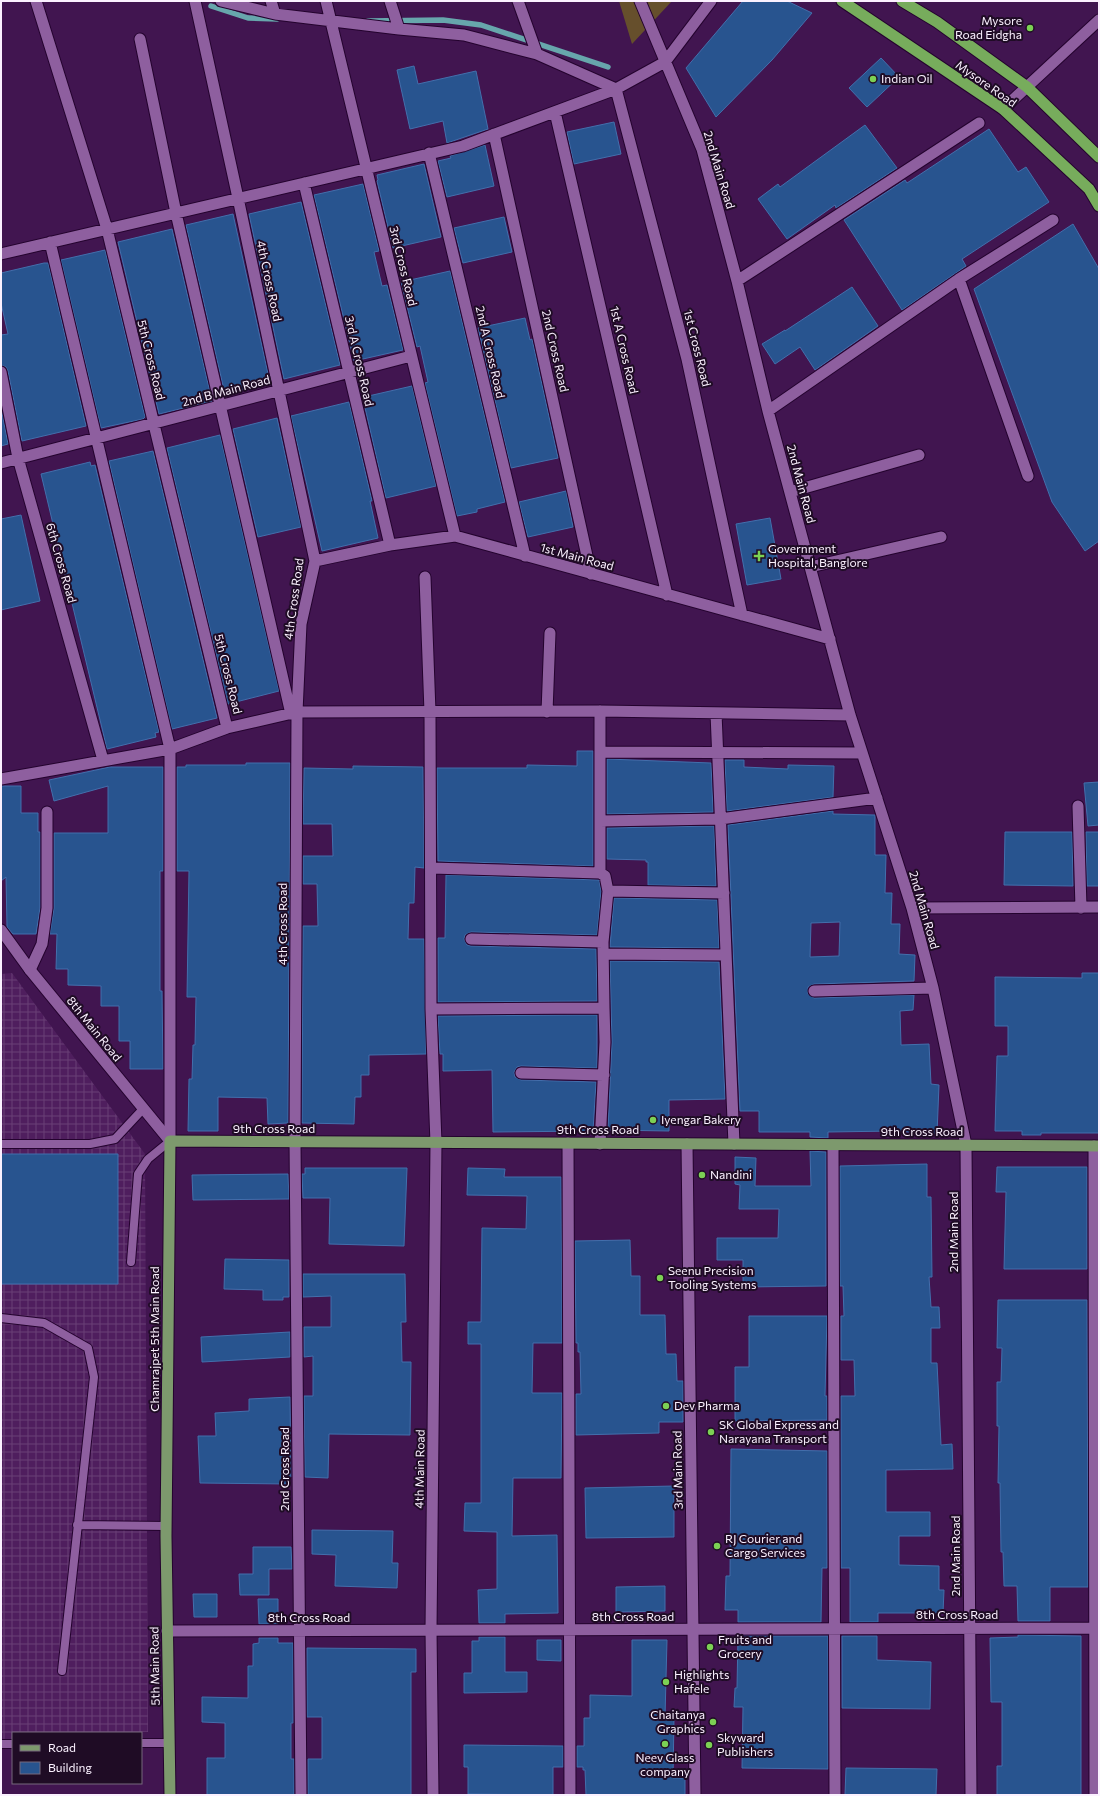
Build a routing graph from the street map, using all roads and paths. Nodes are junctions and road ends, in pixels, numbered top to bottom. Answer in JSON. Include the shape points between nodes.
{"nodes":[{"id":1,"x":36,"y":1,"type":"edge"},
{"id":2,"x":195,"y":1,"type":"edge"},
{"id":3,"x":221,"y":1,"type":"edge"},
{"id":4,"x":271,"y":1,"type":"edge"},
{"id":5,"x":326,"y":1,"type":"edge"},
{"id":6,"x":390,"y":1,"type":"edge"},
{"id":7,"x":518,"y":1,"type":"edge"},
{"id":8,"x":640,"y":1,"type":"edge"},
{"id":9,"x":711,"y":1,"type":"edge"},
{"id":10,"x":842,"y":1,"type":"edge"},
{"id":11,"x":902,"y":1,"type":"edge"},
{"id":12,"x":275,"y":14,"type":"junction"},
{"id":13,"x":1099,"y":20,"type":"edge"},
{"id":14,"x":331,"y":21,"type":"junction"},
{"id":15,"x":399,"y":28,"type":"junction"},
{"id":16,"x":140,"y":39,"type":"dead end"},
{"id":17,"x":537,"y":54,"type":"junction"},
{"id":18,"x":665,"y":62,"type":"junction"},
{"id":19,"x":1027,"y":87,"type":"junction"},
{"id":20,"x":616,"y":89,"type":"junction"},
{"id":21,"x":1003,"y":109,"type":"junction"},
{"id":22,"x":556,"y":112,"type":"junction"},
{"id":23,"x":979,"y":123,"type":"dead end"},
{"id":24,"x":494,"y":134,"type":"junction"},
{"id":25,"x":429,"y":153,"type":"junction"},
{"id":26,"x":1099,"y":157,"type":"edge"},
{"id":27,"x":366,"y":168,"type":"junction"},
{"id":28,"x":304,"y":183,"type":"junction"},
{"id":29,"x":238,"y":198,"type":"junction"},
{"id":30,"x":1099,"y":206,"type":"edge"},
{"id":31,"x":176,"y":213,"type":"junction"},
{"id":32,"x":1053,"y":220,"type":"dead end"},
{"id":33,"x":107,"y":229,"type":"junction"},
{"id":34,"x":50,"y":242,"type":"junction"},
{"id":35,"x":1,"y":254,"type":"edge"},
{"id":36,"x":958,"y":279,"type":"junction"},
{"id":37,"x":737,"y":281,"type":"junction"},
{"id":38,"x":411,"y":356,"type":"junction"},
{"id":39,"x":1,"y":372,"type":"edge"},
{"id":40,"x":349,"y":372,"type":"junction"},
{"id":41,"x":279,"y":390,"type":"junction"},
{"id":42,"x":220,"y":406,"type":"junction"},
{"id":43,"x":768,"y":411,"type":"junction"},
{"id":44,"x":153,"y":423,"type":"junction"},
{"id":45,"x":97,"y":438,"type":"junction"},
{"id":46,"x":919,"y":455,"type":"dead end"},
{"id":47,"x":18,"y":458,"type":"junction"},
{"id":48,"x":1,"y":463,"type":"edge"},
{"id":49,"x":1028,"y":476,"type":"dead end"},
{"id":50,"x":790,"y":492,"type":"junction"},
{"id":51,"x":455,"y":536,"type":"junction"},
{"id":52,"x":941,"y":537,"type":"dead end"},
{"id":53,"x":390,"y":545,"type":"junction"},
{"id":54,"x":525,"y":556,"type":"junction"},
{"id":55,"x":315,"y":561,"type":"junction"},
{"id":56,"x":810,"y":567,"type":"junction"},
{"id":57,"x":591,"y":574,"type":"junction"},
{"id":58,"x":425,"y":577,"type":"dead end"},
{"id":59,"x":667,"y":595,"type":"junction"},
{"id":60,"x":742,"y":616,"type":"junction"},
{"id":61,"x":550,"y":633,"type":"dead end"},
{"id":62,"x":830,"y":639,"type":"junction"},
{"id":63,"x":600,"y":711,"type":"junction"},
{"id":64,"x":430,"y":712,"type":"junction"},
{"id":65,"x":547,"y":712,"type":"junction"},
{"id":66,"x":294,"y":713,"type":"junction"},
{"id":67,"x":716,"y":713,"type":"junction"},
{"id":68,"x":850,"y":715,"type":"junction"},
{"id":69,"x":227,"y":728,"type":"junction"},
{"id":70,"x":170,"y":749,"type":"junction"},
{"id":71,"x":600,"y":752,"type":"junction"},
{"id":72,"x":718,"y":753,"type":"junction"},
{"id":73,"x":862,"y":753,"type":"junction"},
{"id":74,"x":103,"y":760,"type":"junction"},
{"id":75,"x":1,"y":779,"type":"edge"},
{"id":76,"x":876,"y":798,"type":"junction"},
{"id":77,"x":1078,"y":806,"type":"dead end"},
{"id":78,"x":47,"y":812,"type":"dead end"},
{"id":79,"x":720,"y":819,"type":"junction"},
{"id":80,"x":600,"y":821,"type":"junction"},
{"id":81,"x":431,"y":868,"type":"junction"},
{"id":82,"x":600,"y":873,"type":"junction"},
{"id":83,"x":608,"y":891,"type":"junction"},
{"id":84,"x":724,"y":893,"type":"junction"},
{"id":85,"x":1099,"y":907,"type":"edge"},
{"id":86,"x":912,"y":908,"type":"junction"},
{"id":87,"x":1081,"y":908,"type":"junction"},
{"id":88,"x":1,"y":930,"type":"edge"},
{"id":89,"x":471,"y":939,"type":"dead end"},
{"id":90,"x":603,"y":942,"type":"junction"},
{"id":91,"x":604,"y":954,"type":"junction"},
{"id":92,"x":726,"y":955,"type":"junction"},
{"id":93,"x":30,"y":970,"type":"junction"},
{"id":94,"x":932,"y":988,"type":"junction"},
{"id":95,"x":814,"y":991,"type":"dead end"},
{"id":96,"x":604,"y":1008,"type":"junction"},
{"id":97,"x":431,"y":1010,"type":"junction"},
{"id":98,"x":521,"y":1073,"type":"dead end"},
{"id":99,"x":604,"y":1075,"type":"junction"},
{"id":100,"x":143,"y":1109,"type":"junction"},
{"id":101,"x":170,"y":1141,"type":"junction"},
{"id":102,"x":295,"y":1142,"type":"junction"},
{"id":103,"x":436,"y":1143,"type":"junction"},
{"id":104,"x":568,"y":1143,"type":"junction"},
{"id":105,"x":1,"y":1144,"type":"edge"},
{"id":106,"x":600,"y":1144,"type":"junction"},
{"id":107,"x":687,"y":1144,"type":"junction"},
{"id":108,"x":734,"y":1144,"type":"junction"},
{"id":109,"x":833,"y":1144,"type":"junction"},
{"id":110,"x":966,"y":1145,"type":"junction"},
{"id":111,"x":1097,"y":1146,"type":"edge"},
{"id":112,"x":131,"y":1262,"type":"dead end"},
{"id":113,"x":1,"y":1318,"type":"edge"},
{"id":114,"x":77,"y":1524,"type":"junction"},
{"id":115,"x":166,"y":1531,"type":"junction"},
{"id":116,"x":970,"y":1628,"type":"junction"},
{"id":117,"x":1097,"y":1628,"type":"edge"},
{"id":118,"x":692,"y":1629,"type":"junction"},
{"id":119,"x":834,"y":1629,"type":"junction"},
{"id":120,"x":431,"y":1630,"type":"junction"},
{"id":121,"x":570,"y":1630,"type":"junction"},
{"id":122,"x":167,"y":1631,"type":"junction"},
{"id":123,"x":299,"y":1631,"type":"junction"},
{"id":124,"x":62,"y":1671,"type":"dead end"},
{"id":125,"x":142,"y":1743,"type":"edge"},
{"id":126,"x":169,"y":1743,"type":"junction"},
{"id":127,"x":1,"y":1744,"type":"edge"},
{"id":128,"x":12,"y":1744,"type":"edge"},
{"id":129,"x":170,"y":1795,"type":"edge"},
{"id":130,"x":301,"y":1795,"type":"edge"},
{"id":131,"x":433,"y":1795,"type":"edge"},
{"id":132,"x":570,"y":1795,"type":"edge"},
{"id":133,"x":695,"y":1795,"type":"edge"},
{"id":134,"x":835,"y":1795,"type":"edge"},
{"id":135,"x":972,"y":1795,"type":"edge"},
{"id":136,"x":1095,"y":1795,"type":"edge"}],
"edges":[{"from":1,"to":33,"type":"street","name":"5th Cross Road"},
{"from":2,"to":29,"type":"street","name":"4th Cross Road"},
{"from":3,"to":12,"type":"street"},
{"from":4,"to":12,"type":"street"},
{"from":5,"to":14,"type":"street","name":"3rd Cross Road"},
{"from":6,"to":15,"type":"street"},
{"from":7,"to":17,"type":"street"},
{"from":8,"to":18,"type":"street","name":"2nd Main Road"},
{"from":9,"to":18,"type":"street"},
{"from":10,"to":21,"type":"highway","name":"Mysore Road"},
{"from":11,"to":19,"type":"highway","name":"Mysore Road","via":[[937,22]]},
{"from":12,"to":14,"type":"street"},
{"from":13,"to":19,"type":"street"},
{"from":14,"to":15,"type":"street"},
{"from":14,"to":27,"type":"street","name":"3rd Cross Road"},
{"from":15,"to":17,"type":"street","via":[[464,35]]},
{"from":16,"to":31,"type":"street"},
{"from":17,"to":20,"type":"street"},
{"from":18,"to":20,"type":"street"},
{"from":18,"to":37,"type":"street","name":"2nd Main Road","via":[[702,149]]},
{"from":19,"to":21,"type":"street"},
{"from":19,"to":26,"type":"highway","name":"Mysore Road"},
{"from":20,"to":22,"type":"street"},
{"from":20,"to":60,"type":"street","name":"1st Cross Road","via":[[687,359]]},
{"from":21,"to":30,"type":"highway","name":"Mysore Road","via":[[1089,189]]},
{"from":22,"to":24,"type":"street"},
{"from":22,"to":59,"type":"street","name":"1st A Cross Road"},
{"from":23,"to":37,"type":"street"},
{"from":24,"to":25,"type":"street","via":[[463,146]]},
{"from":24,"to":57,"type":"street","name":"2nd Cross Road"},
{"from":25,"to":27,"type":"street"},
{"from":25,"to":54,"type":"street","name":"2nd A Cross Road"},
{"from":27,"to":28,"type":"street"},
{"from":27,"to":38,"type":"street","name":"3rd Cross Road"},
{"from":28,"to":29,"type":"street"},
{"from":28,"to":40,"type":"street","name":"3rd A Cross Road"},
{"from":29,"to":31,"type":"street"},
{"from":29,"to":41,"type":"street","name":"4th Cross Road"},
{"from":31,"to":33,"type":"street"},
{"from":31,"to":42,"type":"street"},
{"from":32,"to":36,"type":"street"},
{"from":33,"to":34,"type":"street"},
{"from":33,"to":44,"type":"street","name":"5th Cross Road"},
{"from":34,"to":35,"type":"street"},
{"from":34,"to":45,"type":"street"},
{"from":36,"to":43,"type":"street"},
{"from":36,"to":49,"type":"street"},
{"from":37,"to":43,"type":"street","name":"2nd Main Road"},
{"from":38,"to":40,"type":"street","name":"2nd B Main Road"},
{"from":38,"to":51,"type":"street","name":"3rd Cross Road"},
{"from":39,"to":47,"type":"street","name":"6th Cross Road"},
{"from":40,"to":41,"type":"street","name":"2nd B Main Road"},
{"from":40,"to":53,"type":"street","name":"3rd A Cross Road"},
{"from":41,"to":42,"type":"street","name":"2nd B Main Road"},
{"from":41,"to":55,"type":"street","name":"4th Cross Road"},
{"from":42,"to":44,"type":"street","name":"2nd B Main Road"},
{"from":42,"to":66,"type":"street"},
{"from":43,"to":50,"type":"street","name":"2nd Main Road"},
{"from":44,"to":45,"type":"street","name":"2nd B Main Road"},
{"from":44,"to":69,"type":"street","name":"5th Cross Road"},
{"from":45,"to":47,"type":"street","name":"2nd B Main Road"},
{"from":45,"to":70,"type":"street"},
{"from":46,"to":50,"type":"street"},
{"from":47,"to":48,"type":"street","name":"2nd B Main Road"},
{"from":47,"to":74,"type":"street","name":"6th Cross Road"},
{"from":50,"to":56,"type":"street","name":"2nd Main Road"},
{"from":51,"to":53,"type":"street","name":"1st Main Road"},
{"from":51,"to":54,"type":"street","name":"1st Main Road"},
{"from":52,"to":56,"type":"street"},
{"from":53,"to":55,"type":"street","name":"1st Main Road"},
{"from":54,"to":57,"type":"street","name":"1st Main Road"},
{"from":55,"to":66,"type":"street","name":"4th Cross Road","via":[[301,624]]},
{"from":56,"to":62,"type":"street","name":"2nd Main Road"},
{"from":57,"to":59,"type":"street","name":"1st Main Road"},
{"from":58,"to":64,"type":"street","name":"4th Main Road"},
{"from":59,"to":60,"type":"street","name":"1st Main Road"},
{"from":60,"to":62,"type":"street","name":"1st Main Road"},
{"from":61,"to":65,"type":"street"},
{"from":62,"to":68,"type":"street","name":"2nd Main Road"},
{"from":63,"to":65,"type":"street"},
{"from":63,"to":67,"type":"street"},
{"from":63,"to":71,"type":"street"},
{"from":64,"to":65,"type":"street"},
{"from":64,"to":66,"type":"street"},
{"from":64,"to":81,"type":"street","name":"4th Main Road"},
{"from":66,"to":69,"type":"street"},
{"from":66,"to":102,"type":"street","name":"4th Cross Road"},
{"from":67,"to":68,"type":"street"},
{"from":67,"to":72,"type":"street"},
{"from":68,"to":73,"type":"street","name":"2nd Main Road"},
{"from":69,"to":70,"type":"street"},
{"from":70,"to":74,"type":"street"},
{"from":70,"to":101,"type":"street"},
{"from":71,"to":72,"type":"street"},
{"from":71,"to":80,"type":"street"},
{"from":72,"to":73,"type":"street"},
{"from":72,"to":79,"type":"street"},
{"from":73,"to":76,"type":"street","name":"2nd Main Road"},
{"from":74,"to":75,"type":"street"},
{"from":76,"to":79,"type":"street"},
{"from":76,"to":86,"type":"street","name":"2nd Main Road"},
{"from":77,"to":87,"type":"street"},
{"from":78,"to":93,"type":"street","via":[[46,915],[42,944]]},
{"from":79,"to":80,"type":"street"},
{"from":79,"to":84,"type":"street"},
{"from":80,"to":82,"type":"street"},
{"from":81,"to":82,"type":"street"},
{"from":81,"to":97,"type":"street","name":"4th Main Road"},
{"from":82,"to":83,"type":"street","via":[[605,876]]},
{"from":83,"to":84,"type":"street"},
{"from":83,"to":90,"type":"street"},
{"from":84,"to":92,"type":"street"},
{"from":85,"to":87,"type":"street"},
{"from":86,"to":87,"type":"street"},
{"from":86,"to":94,"type":"street","name":"2nd Main Road"},
{"from":88,"to":93,"type":"street","name":"8th Main Road"},
{"from":89,"to":90,"type":"street"},
{"from":90,"to":91,"type":"street"},
{"from":91,"to":92,"type":"street"},
{"from":91,"to":96,"type":"street"},
{"from":92,"to":108,"type":"street"},
{"from":93,"to":100,"type":"street","name":"8th Main Road"},
{"from":94,"to":95,"type":"street"},
{"from":94,"to":110,"type":"street","name":"2nd Main Road"},
{"from":96,"to":97,"type":"street"},
{"from":96,"to":99,"type":"street"},
{"from":97,"to":103,"type":"street","name":"4th Main Road"},
{"from":98,"to":99,"type":"street"},
{"from":99,"to":106,"type":"street"},
{"from":100,"to":101,"type":"street","name":"8th Main Road"},
{"from":100,"to":105,"type":"lane","via":[[115,1139],[90,1144]]},
{"from":101,"to":102,"type":"main road","name":"9th Cross Road"},
{"from":101,"to":112,"type":"lane","via":[[148,1159],[138,1174]]},
{"from":101,"to":115,"type":"main road","name":"Chamrajpet 5th Main Road"},
{"from":102,"to":103,"type":"main road","name":"9th Cross Road"},
{"from":102,"to":123,"type":"street","name":"2nd Cross Road"},
{"from":103,"to":104,"type":"main road","name":"9th Cross Road"},
{"from":103,"to":120,"type":"street","name":"4th Main Road"},
{"from":104,"to":106,"type":"main road","name":"9th Cross Road"},
{"from":104,"to":121,"type":"street"},
{"from":106,"to":107,"type":"main road","name":"9th Cross Road"},
{"from":107,"to":108,"type":"main road","name":"9th Cross Road"},
{"from":107,"to":118,"type":"street","name":"3rd Main Road"},
{"from":108,"to":109,"type":"main road","name":"9th Cross Road"},
{"from":109,"to":110,"type":"main road","name":"9th Cross Road"},
{"from":109,"to":119,"type":"street"},
{"from":110,"to":111,"type":"main road","name":"9th Cross Road"},
{"from":110,"to":116,"type":"street","name":"2nd Main Road"},
{"from":111,"to":117,"type":"street"},
{"from":113,"to":114,"type":"lane","via":[[44,1323],[88,1348],[94,1376]]},
{"from":114,"to":115,"type":"lane"},
{"from":114,"to":124,"type":"lane"},
{"from":115,"to":122,"type":"main road","name":"5th Main Road"},
{"from":116,"to":117,"type":"street","name":"8th Cross Road"},
{"from":116,"to":119,"type":"street","name":"8th Cross Road"},
{"from":116,"to":135,"type":"street","name":"2nd Main Road"},
{"from":117,"to":136,"type":"street"},
{"from":118,"to":119,"type":"street","name":"8th Cross Road"},
{"from":118,"to":121,"type":"street","name":"8th Cross Road"},
{"from":118,"to":133,"type":"street","name":"3rd Main Road"},
{"from":119,"to":134,"type":"street"},
{"from":120,"to":121,"type":"street","name":"8th Cross Road"},
{"from":120,"to":123,"type":"street","name":"8th Cross Road"},
{"from":120,"to":131,"type":"street","name":"4th Main Road"},
{"from":121,"to":132,"type":"street"},
{"from":122,"to":123,"type":"street","name":"8th Cross Road"},
{"from":122,"to":126,"type":"main road","name":"5th Main Road"},
{"from":123,"to":130,"type":"street","name":"2nd Cross Road"},
{"from":125,"to":126,"type":"lane"},
{"from":126,"to":129,"type":"main road","name":"5th Main Road"},
{"from":127,"to":128,"type":"lane"}]}
